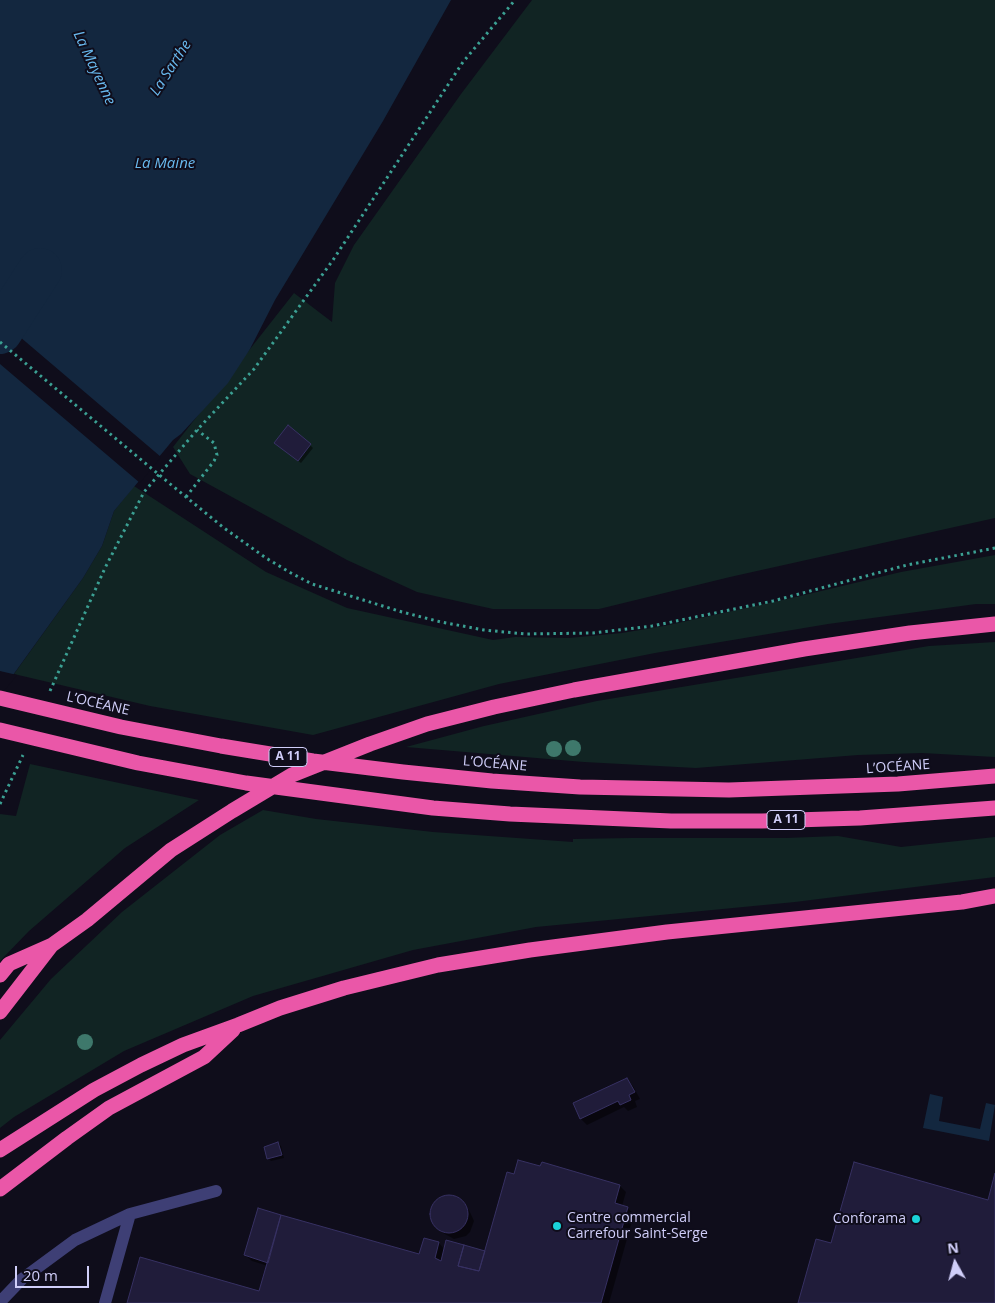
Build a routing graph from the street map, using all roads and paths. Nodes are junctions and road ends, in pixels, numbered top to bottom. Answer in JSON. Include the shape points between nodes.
{"nodes":[{"id":1,"x":515,"y":0,"type":"edge"},
{"id":2,"x":0,"y":342,"type":"edge"},
{"id":3,"x":197,"y":430,"type":"junction"},
{"id":4,"x":186,"y":496,"type":"junction"},
{"id":5,"x":995,"y":548,"type":"edge"},
{"id":6,"x":995,"y":624,"type":"edge"},
{"id":7,"x":48,"y":696,"type":"dead end"},
{"id":8,"x":0,"y":698,"type":"edge"},
{"id":9,"x":0,"y":730,"type":"edge"},
{"id":10,"x":26,"y":747,"type":"dead end"},
{"id":11,"x":995,"y":776,"type":"edge"},
{"id":12,"x":0,"y":804,"type":"edge"},
{"id":13,"x":995,"y":808,"type":"edge"},
{"id":14,"x":995,"y":896,"type":"edge"},
{"id":15,"x":52,"y":945,"type":"junction"},
{"id":16,"x":0,"y":975,"type":"edge"},
{"id":17,"x":0,"y":1012,"type":"edge"},
{"id":18,"x":238,"y":1025,"type":"junction"},
{"id":19,"x":0,"y":1150,"type":"edge"},
{"id":20,"x":0,"y":1189,"type":"edge"},
{"id":21,"x":216,"y":1191,"type":"dead end"},
{"id":22,"x":130,"y":1214,"type":"junction"},
{"id":23,"x":0,"y":1302,"type":"edge"},
{"id":24,"x":105,"y":1303,"type":"edge"}],
"edges":[{"from":1,"to":3,"type":"path","via":[[463,62],[332,260],[254,369]]},
{"from":2,"to":4,"type":"path"},
{"from":3,"to":4,"type":"path","via":[[214,443],[217,455]]},
{"from":3,"to":7,"type":"path","via":[[144,492],[105,568]]},
{"from":4,"to":5,"type":"path","via":[[266,558],[312,584],[441,622],[525,634],[593,633],[671,623],[773,601],[907,565]]},
{"from":6,"to":15,"type":"highway","via":[[910,633],[680,671],[503,705],[427,724],[292,775],[254,797],[171,850]]},
{"from":8,"to":11,"type":"highway","name":"L’OCÉANE","number":"A 11","via":[[121,727],[221,746],[313,761],[472,779],[580,787],[730,790],[805,789]]},
{"from":9,"to":13,"type":"highway","number":"A 11","via":[[138,763],[246,783],[433,808],[671,821],[860,818]]},
{"from":10,"to":12,"type":"path"},
{"from":14,"to":18,"type":"highway","via":[[667,932],[456,962],[344,988]]},
{"from":15,"to":16,"type":"highway","via":[[9,964]]},
{"from":15,"to":17,"type":"highway"},
{"from":18,"to":19,"type":"highway","via":[[141,1064]]},
{"from":18,"to":20,"type":"highway","via":[[204,1057],[109,1108]]},
{"from":21,"to":22,"type":"lane"},
{"from":22,"to":23,"type":"lane","via":[[75,1240],[22,1279]]},
{"from":22,"to":24,"type":"lane"}]}
